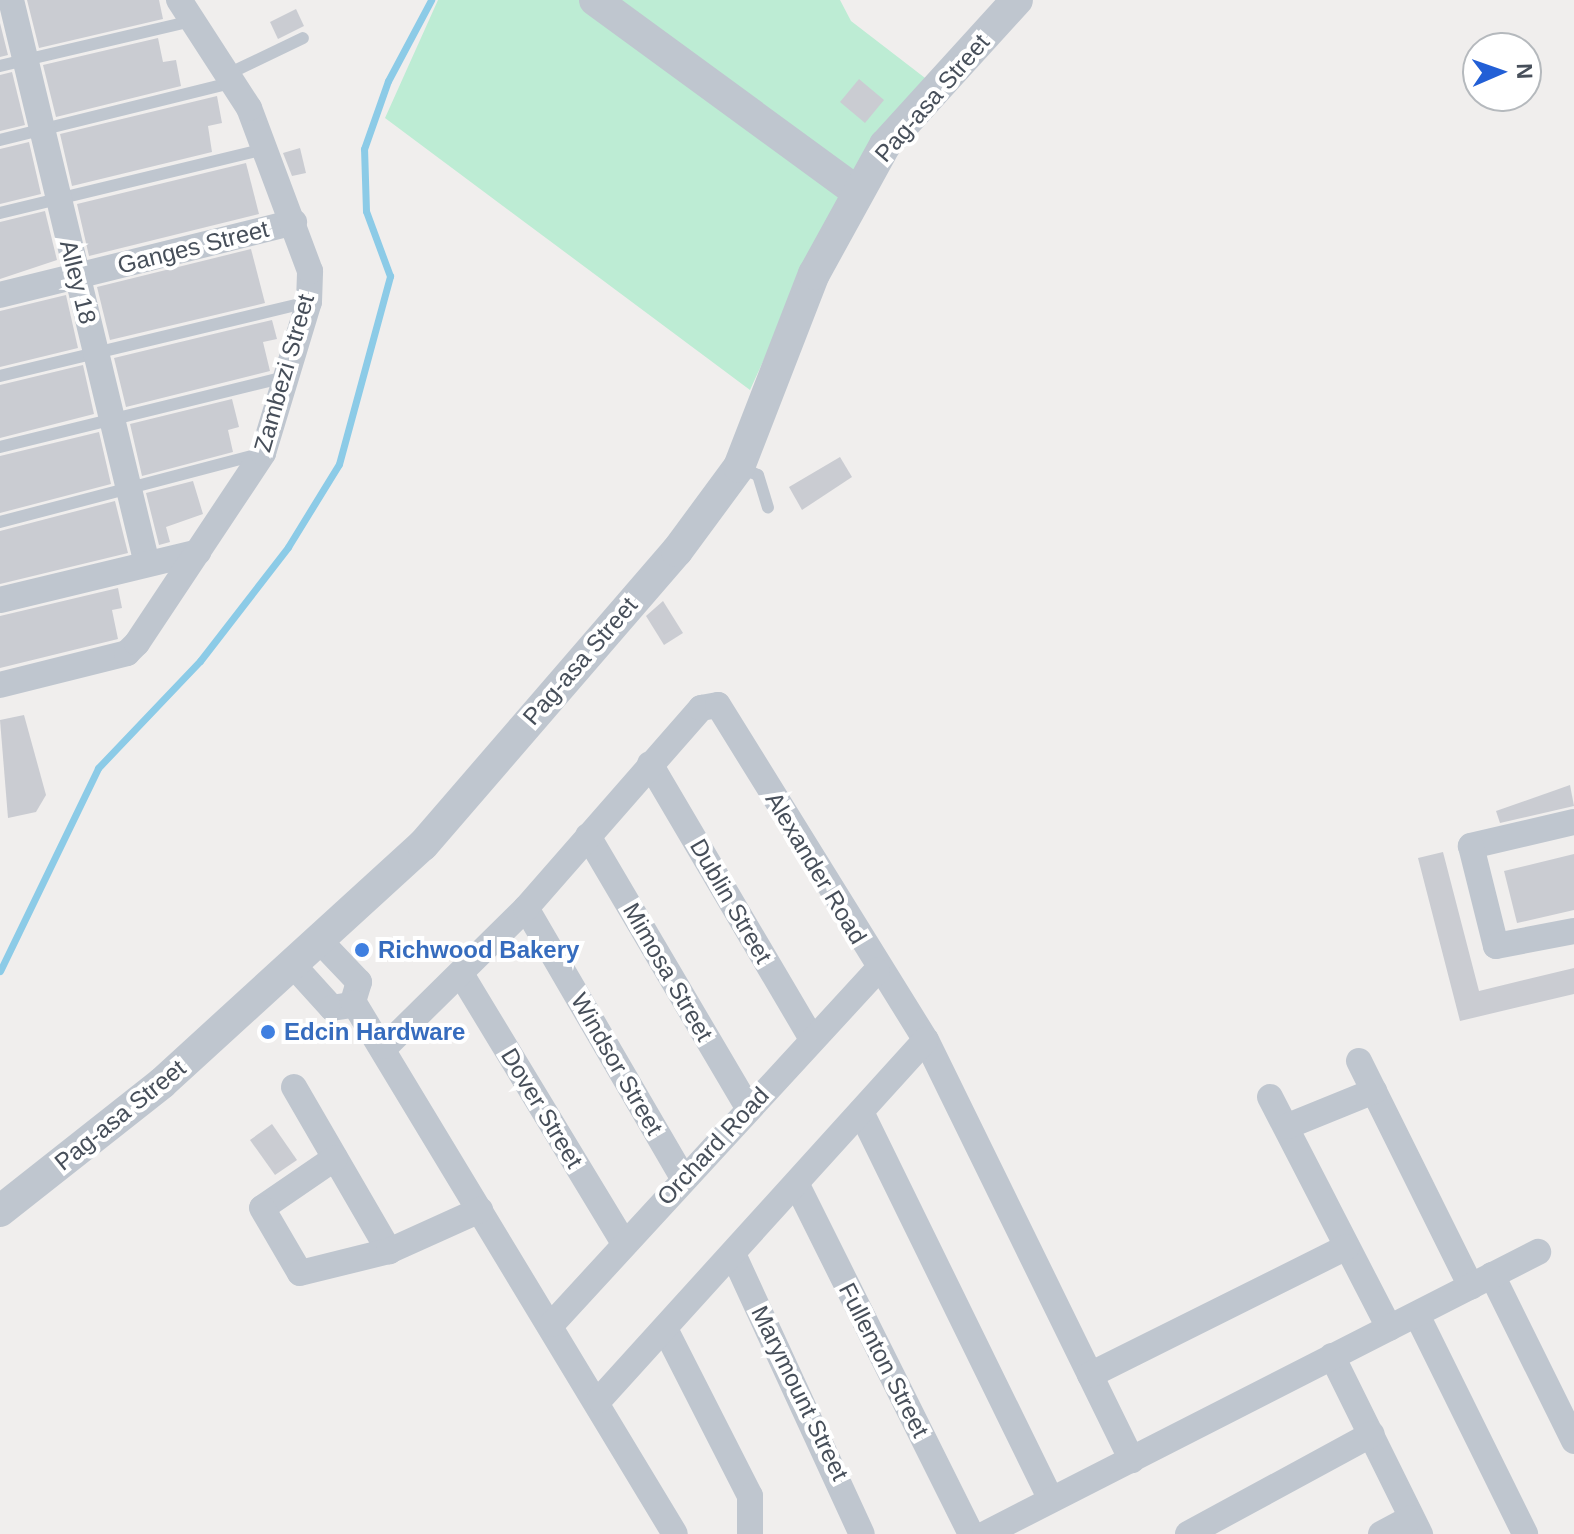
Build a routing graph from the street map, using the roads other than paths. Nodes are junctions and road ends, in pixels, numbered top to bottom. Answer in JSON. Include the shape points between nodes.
{"nodes":[{"id":1,"x":11,"y":0,"type":"edge"},
{"id":2,"x":595,"y":0,"type":"edge"},
{"id":3,"x":1017,"y":0,"type":"edge"},
{"id":4,"x":187,"y":10,"type":"edge"},
{"id":5,"x":303,"y":38,"type":"dead end"},
{"id":6,"x":13,"y":63,"type":"edge"},
{"id":7,"x":231,"y":78,"type":"junction"},
{"id":8,"x":42,"y":129,"type":"junction"},
{"id":9,"x":0,"y":140,"type":"edge"},
{"id":10,"x":265,"y":149,"type":"junction"},
{"id":11,"x":857,"y":192,"type":"junction"},
{"id":12,"x":58,"y":199,"type":"junction"},
{"id":13,"x":0,"y":213,"type":"edge"},
{"id":14,"x":294,"y":222,"type":"junction"},
{"id":15,"x":77,"y":276,"type":"junction"},
{"id":16,"x":0,"y":295,"type":"edge"},
{"id":17,"x":309,"y":302,"type":"junction"},
{"id":18,"x":95,"y":353,"type":"junction"},
{"id":19,"x":0,"y":376,"type":"edge"},
{"id":20,"x":286,"y":376,"type":"junction"},
{"id":21,"x":112,"y":420,"type":"junction"},
{"id":22,"x":0,"y":447,"type":"edge"},
{"id":23,"x":263,"y":453,"type":"junction"},
{"id":24,"x":739,"y":467,"type":"junction"},
{"id":25,"x":129,"y":491,"type":"junction"},
{"id":26,"x":768,"y":507,"type":"dead end"},
{"id":27,"x":0,"y":522,"type":"edge"},
{"id":28,"x":198,"y":552,"type":"junction"},
{"id":29,"x":147,"y":564,"type":"junction"},
{"id":30,"x":0,"y":600,"type":"edge"},
{"id":31,"x":0,"y":685,"type":"edge"},
{"id":32,"x":650,"y":764,"type":"junction"},
{"id":33,"x":1574,"y":822,"type":"edge"},
{"id":34,"x":588,"y":836,"type":"junction"},
{"id":35,"x":526,"y":908,"type":"junction"},
{"id":36,"x":1574,"y":931,"type":"edge"},
{"id":37,"x":319,"y":940,"type":"junction"},
{"id":38,"x":293,"y":965,"type":"junction"},
{"id":39,"x":877,"y":971,"type":"junction"},
{"id":40,"x":461,"y":974,"type":"junction"},
{"id":41,"x":354,"y":1003,"type":"junction"},
{"id":42,"x":812,"y":1039,"type":"junction"},
{"id":43,"x":926,"y":1040,"type":"junction"},
{"id":44,"x":386,"y":1046,"type":"junction"},
{"id":45,"x":1359,"y":1061,"type":"dead end"},
{"id":46,"x":294,"y":1087,"type":"dead end"},
{"id":47,"x":1374,"y":1091,"type":"junction"},
{"id":48,"x":1270,"y":1097,"type":"dead end"},
{"id":49,"x":748,"y":1108,"type":"junction"},
{"id":50,"x":861,"y":1112,"type":"junction"},
{"id":51,"x":1288,"y":1126,"type":"junction"},
{"id":52,"x":335,"y":1158,"type":"junction"},
{"id":53,"x":683,"y":1178,"type":"junction"},
{"id":54,"x":797,"y":1185,"type":"junction"},
{"id":55,"x":480,"y":1210,"type":"junction"},
{"id":56,"x":0,"y":1211,"type":"edge"},
{"id":57,"x":623,"y":1242,"type":"junction"},
{"id":58,"x":1347,"y":1247,"type":"junction"},
{"id":59,"x":389,"y":1251,"type":"junction"},
{"id":60,"x":1538,"y":1252,"type":"dead end"},
{"id":61,"x":733,"y":1254,"type":"junction"},
{"id":62,"x":1482,"y":1281,"type":"junction"},
{"id":63,"x":1417,"y":1315,"type":"junction"},
{"id":64,"x":552,"y":1324,"type":"junction"},
{"id":65,"x":1389,"y":1328,"type":"junction"},
{"id":66,"x":666,"y":1331,"type":"junction"},
{"id":67,"x":1332,"y":1356,"type":"junction"},
{"id":68,"x":1090,"y":1375,"type":"junction"},
{"id":69,"x":599,"y":1400,"type":"junction"},
{"id":70,"x":1372,"y":1434,"type":"junction"},
{"id":71,"x":1574,"y":1441,"type":"edge"},
{"id":72,"x":1132,"y":1460,"type":"junction"},
{"id":73,"x":1051,"y":1499,"type":"junction"},
{"id":74,"x":1416,"y":1526,"type":"edge"},
{"id":75,"x":675,"y":1534,"type":"edge"},
{"id":76,"x":750,"y":1534,"type":"edge"},
{"id":77,"x":862,"y":1534,"type":"edge"},
{"id":78,"x":971,"y":1534,"type":"edge"},
{"id":79,"x":985,"y":1534,"type":"edge"},
{"id":80,"x":1188,"y":1534,"type":"edge"},
{"id":81,"x":1381,"y":1534,"type":"edge"},
{"id":82,"x":1525,"y":1534,"type":"edge"}],
"edges":[{"from":1,"to":6,"type":"street","name":"Alley 18"},
{"from":2,"to":11,"type":"street"},
{"from":3,"to":11,"type":"street","name":"Pag-asa Street","via":[[885,145]]},
{"from":4,"to":6,"type":"lane"},
{"from":4,"to":7,"type":"street","name":"Zambezi Street"},
{"from":5,"to":7,"type":"lane"},
{"from":6,"to":8,"type":"street","name":"Alley 18"},
{"from":7,"to":8,"type":"lane"},
{"from":7,"to":10,"type":"street","name":"Zambezi Street"},
{"from":8,"to":9,"type":"lane"},
{"from":8,"to":12,"type":"street","name":"Alley 18"},
{"from":10,"to":12,"type":"lane"},
{"from":10,"to":14,"type":"street","name":"Zambezi Street"},
{"from":11,"to":24,"type":"street","name":"Pag-asa Street","via":[[814,274]]},
{"from":12,"to":13,"type":"lane"},
{"from":12,"to":15,"type":"street","name":"Alley 18"},
{"from":14,"to":15,"type":"street","name":"Ganges Street"},
{"from":14,"to":17,"type":"street","name":"Zambezi Street","via":[[310,271]]},
{"from":15,"to":16,"type":"street","name":"Ganges Street"},
{"from":15,"to":18,"type":"street","name":"Alley 18"},
{"from":17,"to":18,"type":"lane"},
{"from":17,"to":20,"type":"street","name":"Zambezi Street"},
{"from":18,"to":19,"type":"lane"},
{"from":18,"to":21,"type":"street","name":"Alley 18"},
{"from":20,"to":21,"type":"lane"},
{"from":20,"to":23,"type":"street","name":"Zambezi Street"},
{"from":21,"to":22,"type":"lane"},
{"from":21,"to":25,"type":"street","name":"Alley 18"},
{"from":23,"to":25,"type":"lane"},
{"from":23,"to":28,"type":"street","name":"Zambezi Street"},
{"from":24,"to":26,"type":"lane","via":[[758,475]]},
{"from":24,"to":37,"type":"street","name":"Pag-asa Street","via":[[677,551],[423,845]]},
{"from":25,"to":27,"type":"lane"},
{"from":25,"to":29,"type":"street","name":"Alley 18"},
{"from":28,"to":29,"type":"street"},
{"from":28,"to":31,"type":"street","name":"Zambezi Street","via":[[127,653]]},
{"from":29,"to":30,"type":"street"},
{"from":32,"to":34,"type":"street","name":"Alexander Road"},
{"from":32,"to":39,"type":"street","name":"Alexander Road","via":[[701,708],[722,708]]},
{"from":32,"to":42,"type":"street","name":"Dublin Street"},
{"from":33,"to":36,"type":"street","via":[[1471,846],[1496,946]]},
{"from":34,"to":35,"type":"street","name":"Alexander Road"},
{"from":34,"to":49,"type":"street","name":"Mimosa Street"},
{"from":35,"to":40,"type":"street","name":"Alexander Road"},
{"from":35,"to":53,"type":"street","name":"Windsor Street"},
{"from":37,"to":38,"type":"street","name":"Pag-asa Street"},
{"from":37,"to":41,"type":"street","via":[[359,982]]},
{"from":38,"to":41,"type":"street","via":[[332,1008]]},
{"from":38,"to":56,"type":"street","name":"Pag-asa Street","via":[[162,1083]]},
{"from":39,"to":42,"type":"street","name":"Orchard Road"},
{"from":39,"to":43,"type":"street","name":"Alexander Road"},
{"from":40,"to":44,"type":"street","name":"Alexander Road"},
{"from":40,"to":57,"type":"street","name":"Dover Street"},
{"from":41,"to":44,"type":"street"},
{"from":42,"to":49,"type":"street","name":"Orchard Road"},
{"from":43,"to":50,"type":"street"},
{"from":43,"to":68,"type":"street","name":"Alexander Road"},
{"from":44,"to":55,"type":"street"},
{"from":45,"to":47,"type":"street"},
{"from":46,"to":52,"type":"street"},
{"from":47,"to":51,"type":"street"},
{"from":47,"to":62,"type":"street"},
{"from":48,"to":51,"type":"street"},
{"from":49,"to":53,"type":"street","name":"Orchard Road"},
{"from":50,"to":54,"type":"street"},
{"from":50,"to":73,"type":"street"},
{"from":51,"to":58,"type":"street"},
{"from":52,"to":59,"type":"street"},
{"from":52,"to":59,"type":"street","via":[[266,1202],[264,1215],[300,1273]]},
{"from":53,"to":57,"type":"street","name":"Orchard Road"},
{"from":54,"to":61,"type":"street"},
{"from":54,"to":78,"type":"street","name":"Fullenton Street"},
{"from":55,"to":59,"type":"street"},
{"from":55,"to":64,"type":"street"},
{"from":57,"to":64,"type":"street","name":"Orchard Road"},
{"from":58,"to":65,"type":"street"},
{"from":58,"to":68,"type":"street"},
{"from":60,"to":62,"type":"street"},
{"from":61,"to":66,"type":"street"},
{"from":61,"to":77,"type":"street","name":"Marymount Street"},
{"from":62,"to":63,"type":"street"},
{"from":62,"to":71,"type":"street"},
{"from":63,"to":65,"type":"street"},
{"from":63,"to":82,"type":"street"},
{"from":64,"to":69,"type":"street"},
{"from":65,"to":67,"type":"street"},
{"from":66,"to":69,"type":"street"},
{"from":66,"to":76,"type":"street","via":[[750,1496]]},
{"from":67,"to":70,"type":"street"},
{"from":67,"to":72,"type":"street"},
{"from":68,"to":72,"type":"street","name":"Alexander Road"},
{"from":69,"to":75,"type":"street"},
{"from":70,"to":74,"type":"street"},
{"from":70,"to":80,"type":"street"},
{"from":72,"to":73,"type":"street"},
{"from":73,"to":79,"type":"street"},
{"from":74,"to":81,"type":"street"}]}
